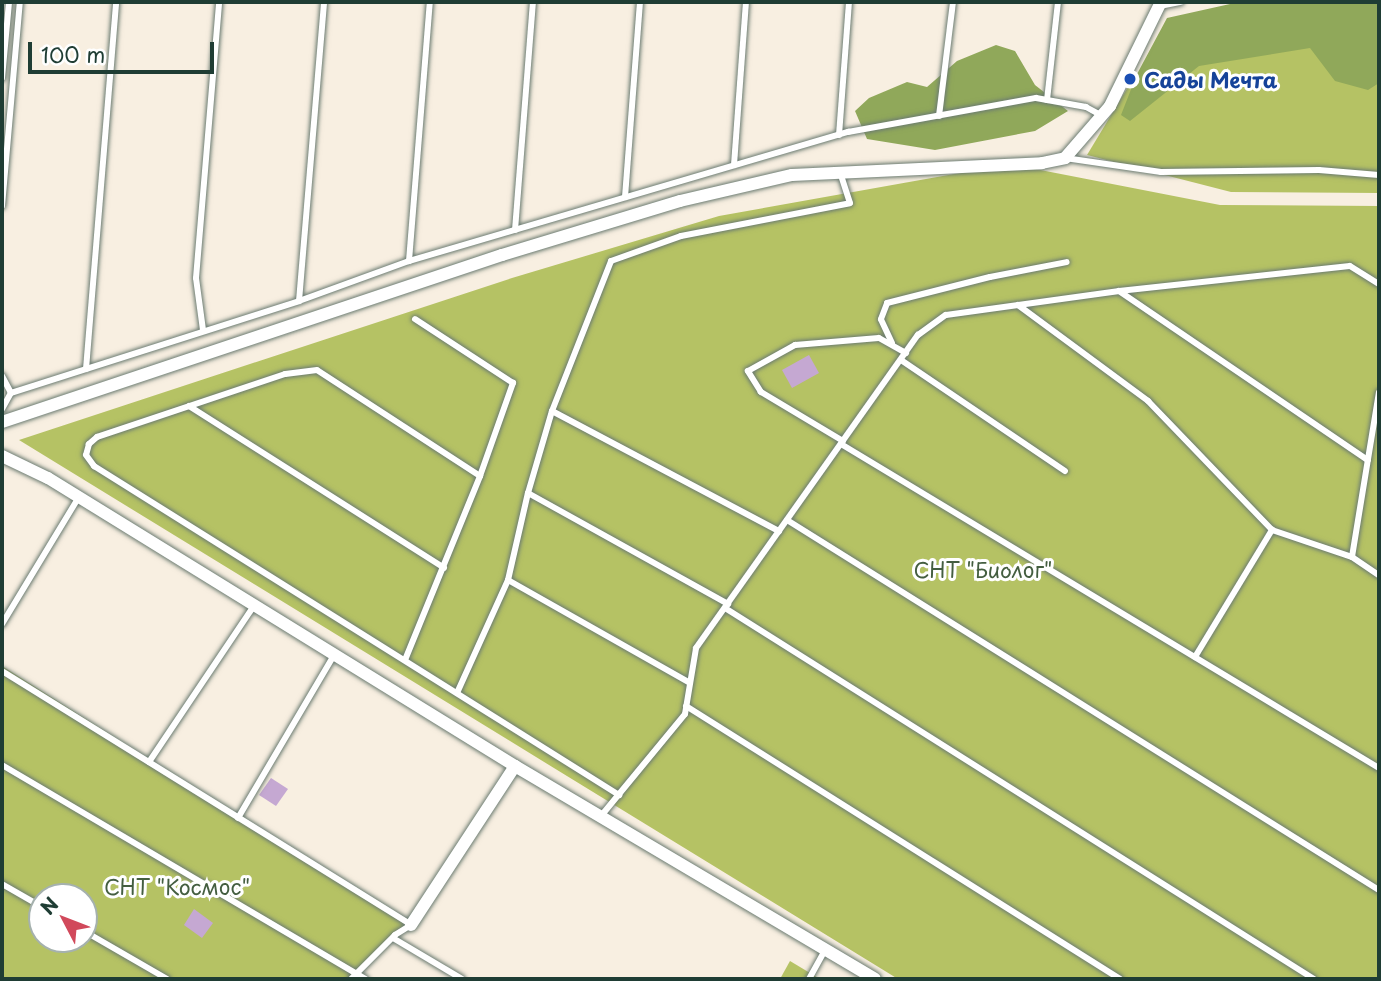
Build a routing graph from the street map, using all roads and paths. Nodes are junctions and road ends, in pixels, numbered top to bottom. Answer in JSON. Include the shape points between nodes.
{"nodes":[{"id":1,"x":9,"y":2,"type":"edge"},
{"id":2,"x":20,"y":2,"type":"edge"},
{"id":3,"x":116,"y":2,"type":"edge"},
{"id":4,"x":219,"y":2,"type":"edge"},
{"id":5,"x":324,"y":2,"type":"edge"},
{"id":6,"x":430,"y":2,"type":"edge"},
{"id":7,"x":533,"y":2,"type":"edge"},
{"id":8,"x":640,"y":2,"type":"edge"},
{"id":9,"x":746,"y":2,"type":"edge"},
{"id":10,"x":849,"y":2,"type":"edge"},
{"id":11,"x":953,"y":2,"type":"edge"},
{"id":12,"x":1058,"y":2,"type":"edge"},
{"id":13,"x":1181,"y":2,"type":"edge"},
{"id":14,"x":1160,"y":4,"type":"edge"},
{"id":15,"x":2,"y":78,"type":"edge"},
{"id":16,"x":1047,"y":100,"type":"junction"},
{"id":17,"x":939,"y":116,"type":"junction"},
{"id":18,"x":1102,"y":116,"type":"junction"},
{"id":19,"x":839,"y":135,"type":"junction"},
{"id":20,"x":1065,"y":159,"type":"junction"},
{"id":21,"x":734,"y":164,"type":"junction"},
{"id":22,"x":840,"y":171,"type":"junction"},
{"id":23,"x":1379,"y":175,"type":"edge"},
{"id":24,"x":625,"y":197,"type":"junction"},
{"id":25,"x":2,"y":206,"type":"edge"},
{"id":26,"x":515,"y":230,"type":"junction"},
{"id":27,"x":409,"y":261,"type":"junction"},
{"id":28,"x":1067,"y":262,"type":"dead end"},
{"id":29,"x":1379,"y":284,"type":"edge"},
{"id":30,"x":1119,"y":291,"type":"junction"},
{"id":31,"x":299,"y":301,"type":"junction"},
{"id":32,"x":1018,"y":305,"type":"junction"},
{"id":33,"x":415,"y":319,"type":"dead end"},
{"id":34,"x":203,"y":330,"type":"junction"},
{"id":35,"x":892,"y":345,"type":"junction"},
{"id":36,"x":906,"y":352,"type":"junction"},
{"id":37,"x":901,"y":360,"type":"junction"},
{"id":38,"x":86,"y":369,"type":"junction"},
{"id":39,"x":2,"y":376,"type":"edge"},
{"id":40,"x":1379,"y":392,"type":"edge"},
{"id":41,"x":11,"y":393,"type":"junction"},
{"id":42,"x":189,"y":406,"type":"junction"},
{"id":43,"x":2,"y":409,"type":"edge"},
{"id":44,"x":552,"y":411,"type":"junction"},
{"id":45,"x":2,"y":422,"type":"edge"},
{"id":46,"x":842,"y":442,"type":"junction"},
{"id":47,"x":2,"y":456,"type":"edge"},
{"id":48,"x":1368,"y":460,"type":"junction"},
{"id":49,"x":1065,"y":471,"type":"dead end"},
{"id":50,"x":480,"y":476,"type":"junction"},
{"id":51,"x":528,"y":493,"type":"junction"},
{"id":52,"x":79,"y":497,"type":"junction"},
{"id":53,"x":787,"y":520,"type":"junction"},
{"id":54,"x":1272,"y":530,"type":"junction"},
{"id":55,"x":779,"y":531,"type":"junction"},
{"id":56,"x":1352,"y":557,"type":"junction"},
{"id":57,"x":444,"y":568,"type":"junction"},
{"id":58,"x":1379,"y":575,"type":"edge"},
{"id":59,"x":508,"y":580,"type":"junction"},
{"id":60,"x":255,"y":605,"type":"junction"},
{"id":61,"x":726,"y":606,"type":"junction"},
{"id":62,"x":2,"y":624,"type":"edge"},
{"id":63,"x":335,"y":654,"type":"junction"},
{"id":64,"x":1195,"y":657,"type":"junction"},
{"id":65,"x":405,"y":660,"type":"junction"},
{"id":66,"x":2,"y":671,"type":"edge"},
{"id":67,"x":690,"y":683,"type":"junction"},
{"id":68,"x":457,"y":693,"type":"junction"},
{"id":69,"x":686,"y":706,"type":"junction"},
{"id":70,"x":149,"y":762,"type":"junction"},
{"id":71,"x":2,"y":765,"type":"edge"},
{"id":72,"x":515,"y":766,"type":"junction"},
{"id":73,"x":1379,"y":768,"type":"edge"},
{"id":74,"x":619,"y":795,"type":"junction"},
{"id":75,"x":601,"y":816,"type":"junction"},
{"id":76,"x":239,"y":817,"type":"junction"},
{"id":77,"x":2,"y":884,"type":"edge"},
{"id":78,"x":1379,"y":890,"type":"edge"},
{"id":79,"x":28,"y":899,"type":"edge"},
{"id":80,"x":411,"y":925,"type":"junction"},
{"id":81,"x":393,"y":938,"type":"junction"},
{"id":82,"x":98,"y":939,"type":"edge"},
{"id":83,"x":826,"y":948,"type":"junction"},
{"id":84,"x":353,"y":976,"type":"edge"},
{"id":85,"x":167,"y":979,"type":"edge"},
{"id":86,"x":366,"y":979,"type":"edge"},
{"id":87,"x":461,"y":979,"type":"edge"},
{"id":88,"x":809,"y":979,"type":"edge"},
{"id":89,"x":875,"y":979,"type":"edge"},
{"id":90,"x":1120,"y":979,"type":"edge"},
{"id":91,"x":1314,"y":979,"type":"edge"}],
"edges":[{"from":1,"to":15,"type":"lane"},
{"from":2,"to":25,"type":"lane"},
{"from":3,"to":38,"type":"lane"},
{"from":4,"to":34,"type":"lane","via":[[196,278]]},
{"from":5,"to":31,"type":"lane"},
{"from":6,"to":27,"type":"lane"},
{"from":7,"to":26,"type":"lane"},
{"from":8,"to":24,"type":"lane"},
{"from":9,"to":21,"type":"lane"},
{"from":10,"to":19,"type":"lane"},
{"from":11,"to":17,"type":"lane"},
{"from":12,"to":16,"type":"lane"},
{"from":13,"to":14,"type":"lane"},
{"from":14,"to":18,"type":"street","via":[[1133,64]]},
{"from":16,"to":17,"type":"lane","via":[[1036,98]]},
{"from":16,"to":18,"type":"lane","via":[[1086,107]]},
{"from":17,"to":19,"type":"lane"},
{"from":18,"to":20,"type":"street"},
{"from":19,"to":21,"type":"lane"},
{"from":20,"to":22,"type":"street"},
{"from":20,"to":23,"type":"lane","via":[[1161,173],[1319,170]]},
{"from":21,"to":24,"type":"lane"},
{"from":22,"to":44,"type":"lane","via":[[850,203],[681,236],[611,261]]},
{"from":22,"to":45,"type":"street","via":[[792,175],[680,201]]},
{"from":24,"to":26,"type":"lane"},
{"from":26,"to":27,"type":"lane"},
{"from":27,"to":31,"type":"lane"},
{"from":28,"to":35,"type":"lane","via":[[887,303],[881,319]]},
{"from":29,"to":30,"type":"lane","via":[[1350,266]]},
{"from":30,"to":32,"type":"lane"},
{"from":30,"to":48,"type":"lane"},
{"from":31,"to":34,"type":"lane"},
{"from":32,"to":36,"type":"lane","via":[[946,315],[918,335]]},
{"from":32,"to":54,"type":"lane","via":[[1148,401]]},
{"from":33,"to":50,"type":"lane","via":[[513,383]]},
{"from":34,"to":38,"type":"lane"},
{"from":35,"to":36,"type":"lane"},
{"from":35,"to":46,"type":"lane","via":[[879,338],[794,345],[748,371],[761,391]]},
{"from":36,"to":37,"type":"lane"},
{"from":37,"to":46,"type":"lane"},
{"from":37,"to":49,"type":"lane"},
{"from":38,"to":41,"type":"lane"},
{"from":39,"to":41,"type":"lane"},
{"from":40,"to":48,"type":"lane"},
{"from":41,"to":43,"type":"lane"},
{"from":42,"to":50,"type":"lane","via":[[285,374],[317,370]]},
{"from":42,"to":57,"type":"lane"},
{"from":42,"to":65,"type":"lane","via":[[97,437],[86,455],[94,466]]},
{"from":44,"to":51,"type":"lane"},
{"from":44,"to":55,"type":"lane"},
{"from":46,"to":53,"type":"lane"},
{"from":46,"to":64,"type":"lane"},
{"from":47,"to":52,"type":"street"},
{"from":48,"to":56,"type":"lane"},
{"from":50,"to":57,"type":"lane"},
{"from":51,"to":59,"type":"lane"},
{"from":51,"to":61,"type":"lane"},
{"from":52,"to":60,"type":"street"},
{"from":52,"to":62,"type":"lane"},
{"from":53,"to":55,"type":"lane"},
{"from":53,"to":78,"type":"lane"},
{"from":54,"to":56,"type":"lane"},
{"from":54,"to":64,"type":"lane"},
{"from":55,"to":61,"type":"lane"},
{"from":56,"to":58,"type":"lane"},
{"from":57,"to":65,"type":"lane"},
{"from":59,"to":67,"type":"lane"},
{"from":59,"to":68,"type":"lane"},
{"from":60,"to":63,"type":"street"},
{"from":60,"to":70,"type":"lane"},
{"from":61,"to":67,"type":"lane","via":[[696,648]]},
{"from":61,"to":91,"type":"lane"},
{"from":63,"to":72,"type":"street"},
{"from":63,"to":76,"type":"lane"},
{"from":64,"to":73,"type":"lane"},
{"from":65,"to":68,"type":"lane"},
{"from":66,"to":70,"type":"lane"},
{"from":67,"to":69,"type":"lane"},
{"from":68,"to":74,"type":"lane"},
{"from":69,"to":74,"type":"lane","via":[[685,714]]},
{"from":69,"to":90,"type":"lane"},
{"from":70,"to":76,"type":"lane"},
{"from":71,"to":84,"type":"lane"},
{"from":72,"to":75,"type":"street"},
{"from":72,"to":80,"type":"street"},
{"from":74,"to":75,"type":"lane"},
{"from":75,"to":83,"type":"street"},
{"from":76,"to":80,"type":"lane"},
{"from":77,"to":79,"type":"lane"},
{"from":80,"to":81,"type":"lane"},
{"from":81,"to":84,"type":"lane"},
{"from":81,"to":87,"type":"lane"},
{"from":82,"to":85,"type":"lane"},
{"from":83,"to":88,"type":"lane"},
{"from":83,"to":89,"type":"street"},
{"from":84,"to":86,"type":"lane"}]}
